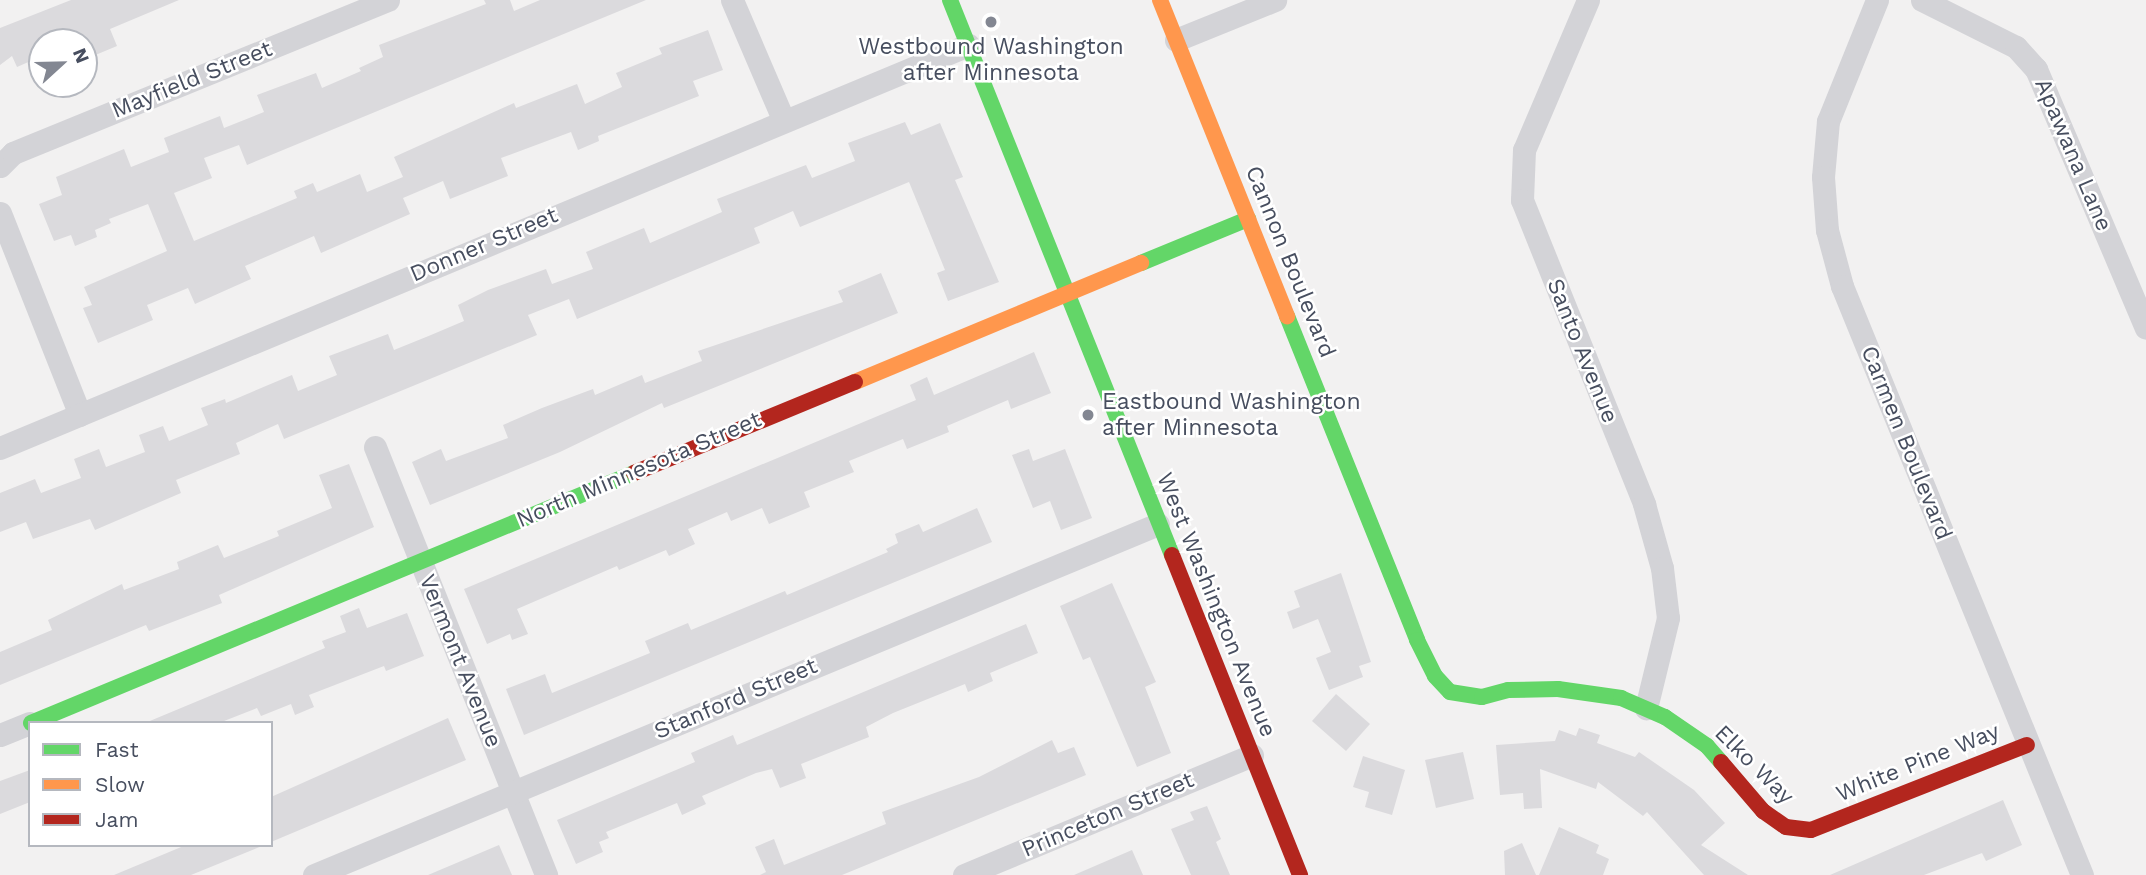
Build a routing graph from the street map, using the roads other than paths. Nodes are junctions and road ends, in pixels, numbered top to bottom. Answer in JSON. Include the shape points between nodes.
{"nodes":[{"id":1,"x":388,"y":0,"type":"edge"},
{"id":2,"x":732,"y":0,"type":"edge"},
{"id":3,"x":950,"y":0,"type":"edge"},
{"id":4,"x":1160,"y":0,"type":"edge"},
{"id":5,"x":1275,"y":0,"type":"edge"},
{"id":6,"x":1588,"y":0,"type":"edge"},
{"id":7,"x":1877,"y":0,"type":"edge"},
{"id":8,"x":1922,"y":0,"type":"edge"},
{"id":9,"x":1176,"y":40,"type":"junction"},
{"id":10,"x":968,"y":45,"type":"junction"},
{"id":11,"x":783,"y":119,"type":"junction"},
{"id":12,"x":0,"y":166,"type":"edge"},
{"id":13,"x":0,"y":213,"type":"edge"},
{"id":14,"x":1248,"y":219,"type":"junction"},
{"id":15,"x":1066,"y":292,"type":"junction"},
{"id":16,"x":2146,"y":328,"type":"edge"},
{"id":17,"x":80,"y":415,"type":"junction"},
{"id":18,"x":375,"y":447,"type":"dead end"},
{"id":19,"x":0,"y":448,"type":"edge"},
{"id":20,"x":1158,"y":524,"type":"junction"},
{"id":21,"x":420,"y":561,"type":"junction"},
{"id":22,"x":1450,"y":692,"type":"joint"},
{"id":23,"x":1646,"y":708,"type":"junction"},
{"id":24,"x":35,"y":721,"type":"edge"},
{"id":25,"x":28,"y":724,"type":"edge"},
{"id":26,"x":0,"y":736,"type":"edge"},
{"id":27,"x":2027,"y":745,"type":"junction"},
{"id":28,"x":1252,"y":755,"type":"junction"},
{"id":29,"x":513,"y":792,"type":"junction"},
{"id":30,"x":1786,"y":827,"type":"joint"},
{"id":31,"x":314,"y":875,"type":"edge"},
{"id":32,"x":546,"y":875,"type":"edge"},
{"id":33,"x":964,"y":875,"type":"edge"},
{"id":34,"x":1300,"y":875,"type":"edge"},
{"id":35,"x":2082,"y":875,"type":"edge"}],
"edges":[{"from":1,"to":12,"type":"street","name":"Mayfield Street","via":[[13,153]]},
{"from":2,"to":11,"type":"street"},
{"from":3,"to":10,"type":"street","name":"West Washington Avenue"},
{"from":4,"to":9,"type":"street","name":"Cannon Boulevard"},
{"from":5,"to":9,"type":"street"},
{"from":6,"to":23,"type":"street","name":"Santo Avenue","via":[[1524,150],[1522,200],[1644,504],[1662,568],[1668,618]]},
{"from":7,"to":27,"type":"street","name":"Carmen Boulevard","via":[[1828,121],[1823,177],[1827,230],[1842,286]]},
{"from":8,"to":16,"type":"street","name":"Apawana Lane","via":[[2016,47],[2036,69]]},
{"from":9,"to":14,"type":"street","name":"Cannon Boulevard"},
{"from":10,"to":11,"type":"street","name":"Donner Street"},
{"from":10,"to":15,"type":"street","name":"West Washington Avenue"},
{"from":11,"to":17,"type":"street","name":"Donner Street"},
{"from":13,"to":17,"type":"street"},
{"from":14,"to":15,"type":"street","name":"North Minnesota Street"},
{"from":14,"to":22,"type":"street","name":"Cannon Boulevard","via":[[1417,640],[1435,676]]},
{"from":15,"to":20,"type":"street","name":"West Washington Avenue"},
{"from":15,"to":21,"type":"street","name":"North Minnesota Street"},
{"from":17,"to":19,"type":"street","name":"Donner Street"},
{"from":18,"to":21,"type":"street","name":"Vermont Avenue"},
{"from":20,"to":28,"type":"street","name":"West Washington Avenue"},
{"from":20,"to":29,"type":"street","name":"Stanford Street"},
{"from":21,"to":24,"type":"street","name":"North Minnesota Street"},
{"from":21,"to":29,"type":"street","name":"Vermont Avenue"},
{"from":22,"to":23,"type":"street","name":"Elko Way","via":[[1482,697],[1508,690],[1558,689],[1621,698]]},
{"from":23,"to":30,"type":"street","name":"Elko Way","via":[[1707,746],[1763,811]]},
{"from":25,"to":26,"type":"street","name":"North Minnesota Street"},
{"from":27,"to":30,"type":"street","name":"White Pine Way","via":[[1811,830]]},
{"from":27,"to":35,"type":"street","name":"Carmen Boulevard"},
{"from":28,"to":33,"type":"street","name":"Princeton Street"},
{"from":28,"to":34,"type":"street","name":"West Washington Avenue"},
{"from":29,"to":31,"type":"street","name":"Stanford Street"},
{"from":29,"to":32,"type":"street","name":"Vermont Avenue"}]}
